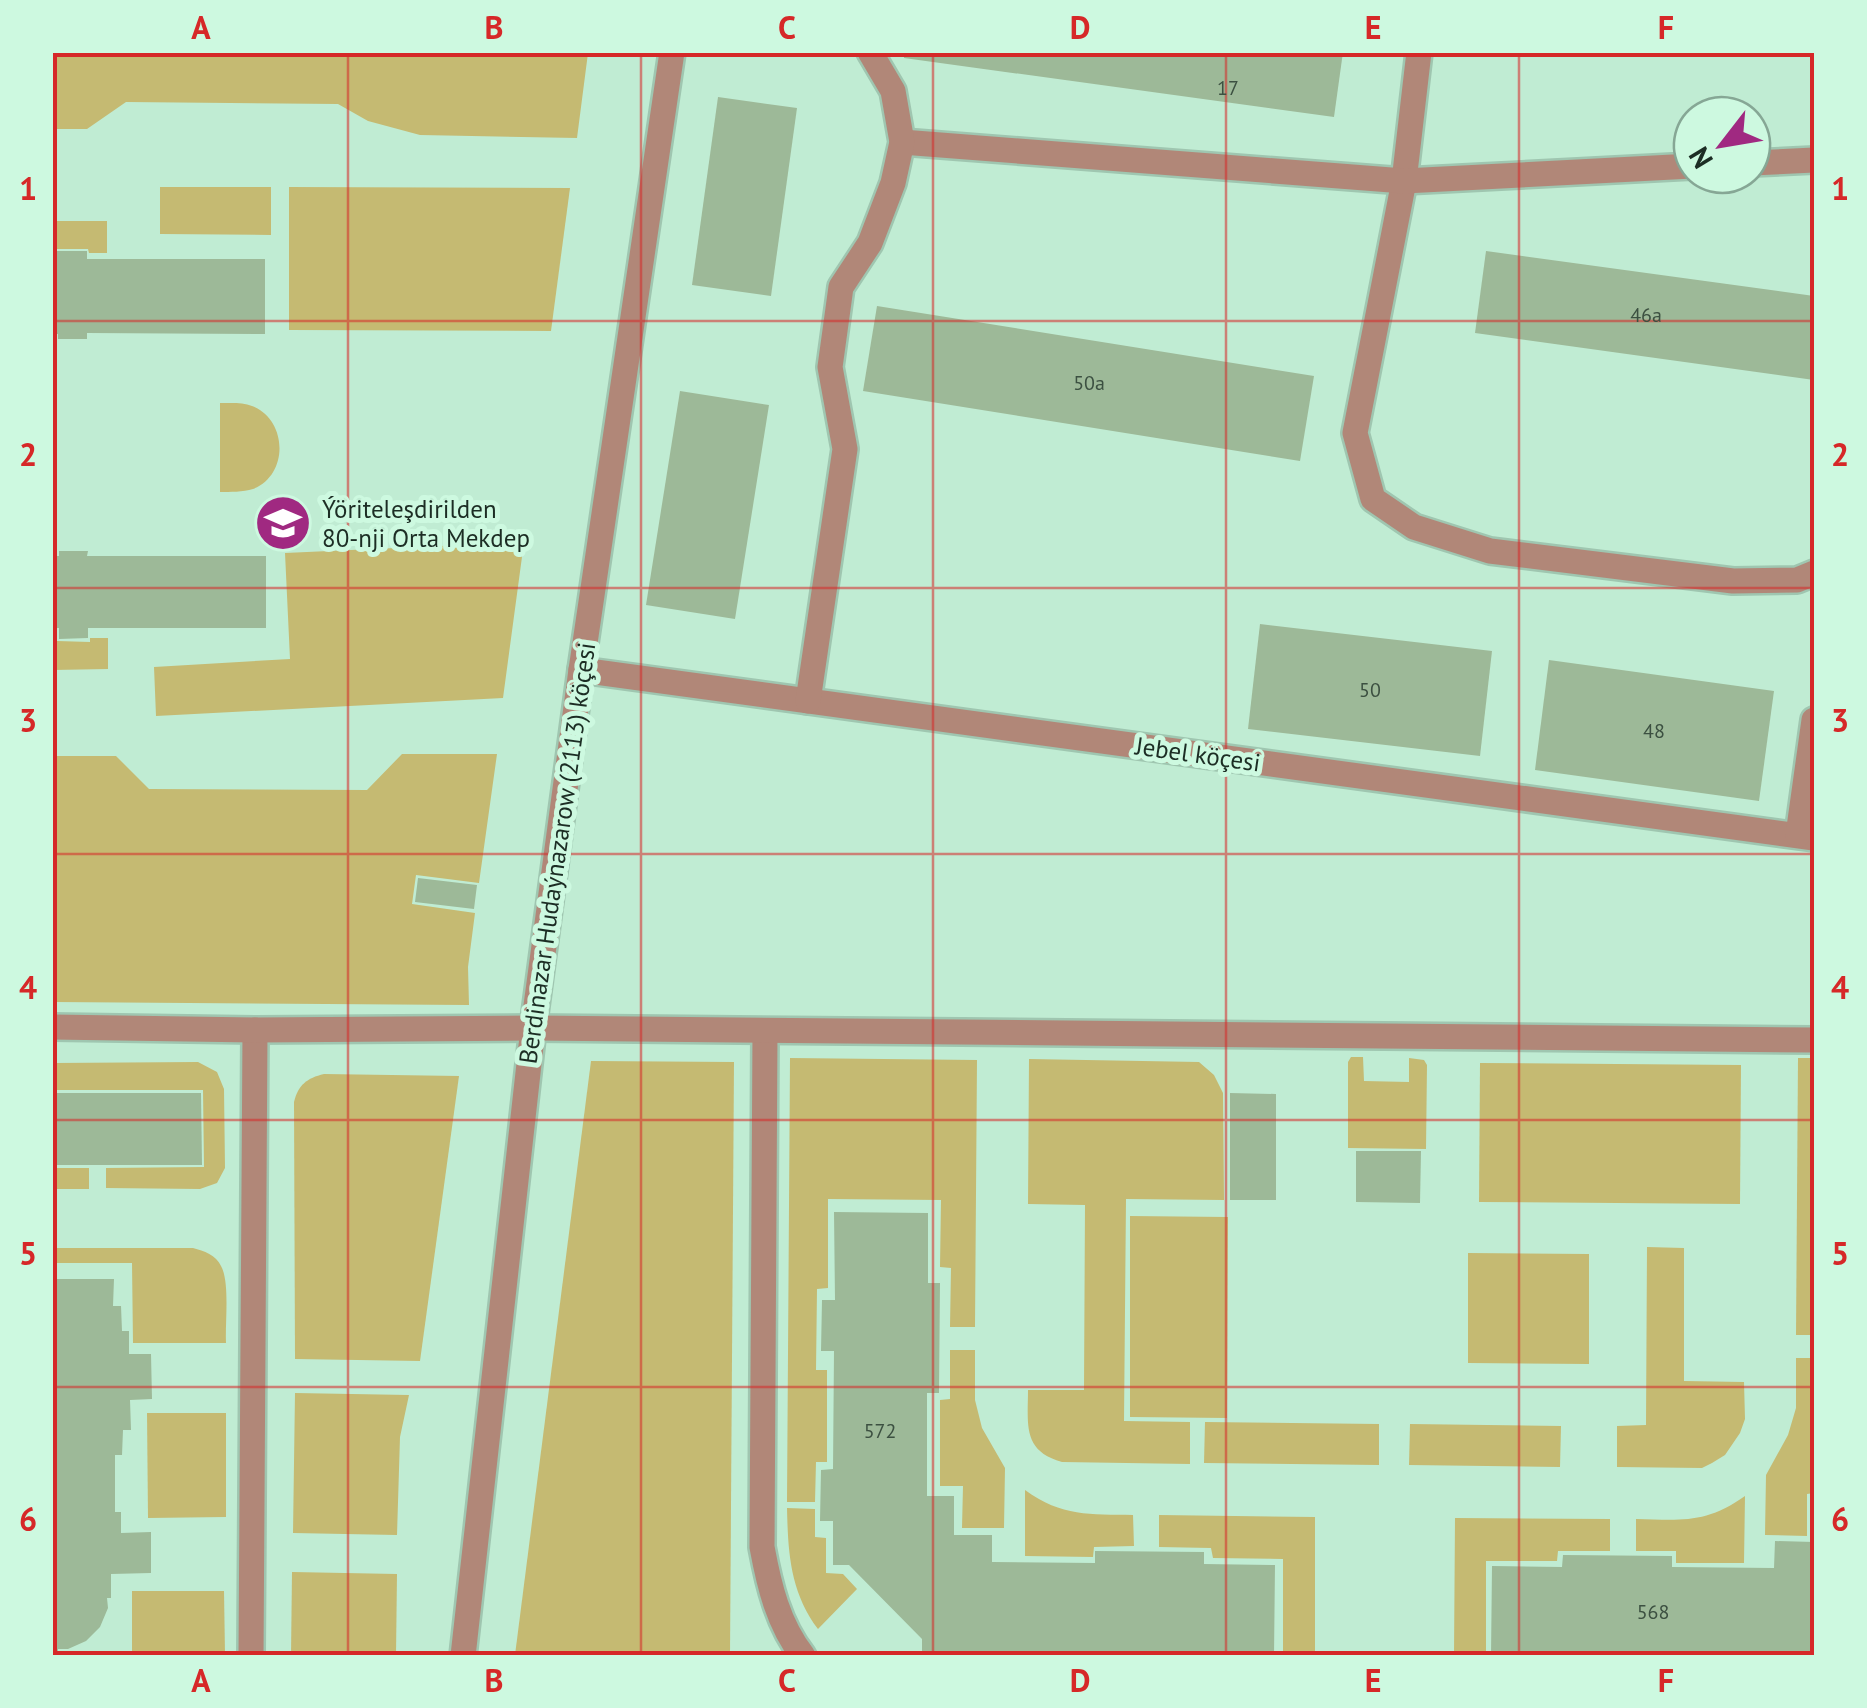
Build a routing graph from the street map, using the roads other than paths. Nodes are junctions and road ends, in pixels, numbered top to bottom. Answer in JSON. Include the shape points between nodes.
{"nodes":[{"id":1,"x":672,"y":52,"type":"edge"},
{"id":2,"x":870,"y":52,"type":"edge"},
{"id":3,"x":1419,"y":52,"type":"edge"},
{"id":4,"x":902,"y":142,"type":"junction"},
{"id":5,"x":1814,"y":160,"type":"edge"},
{"id":6,"x":1772,"y":162,"type":"edge"},
{"id":7,"x":1672,"y":167,"type":"edge"},
{"id":8,"x":1404,"y":181,"type":"junction"},
{"id":9,"x":1814,"y":573,"type":"edge"},
{"id":10,"x":581,"y":670,"type":"junction"},
{"id":11,"x":808,"y":701,"type":"junction"},
{"id":12,"x":1814,"y":720,"type":"edge"},
{"id":13,"x":1806,"y":837,"type":"edge"},
{"id":14,"x":52,"y":1027,"type":"edge"},
{"id":15,"x":533,"y":1028,"type":"junction"},
{"id":16,"x":255,"y":1030,"type":"junction"},
{"id":17,"x":765,"y":1030,"type":"junction"},
{"id":18,"x":1814,"y":1040,"type":"edge"},
{"id":19,"x":250,"y":1656,"type":"edge"},
{"id":20,"x":463,"y":1656,"type":"edge"},
{"id":21,"x":802,"y":1656,"type":"edge"}],
"edges":[{"from":1,"to":10,"type":"street","name":"Berdinazar Hudaýnazarow (2113) köçesi"},
{"from":2,"to":4,"type":"street","via":[[893,91]]},
{"from":3,"to":8,"type":"street"},
{"from":4,"to":8,"type":"street"},
{"from":4,"to":11,"type":"street","via":[[870,243],[841,286],[830,367],[845,449]]},
{"from":5,"to":6,"type":"street"},
{"from":7,"to":8,"type":"street"},
{"from":8,"to":9,"type":"street","via":[[1355,433],[1374,499],[1414,527],[1490,551],[1733,581],[1797,580]]},
{"from":10,"to":11,"type":"street","name":"Jebel köçesi"},
{"from":10,"to":15,"type":"street","name":"Berdinazar Hudaýnazarow (2113) köçesi"},
{"from":11,"to":13,"type":"street","name":"Jebel köçesi"},
{"from":12,"to":13,"type":"street"},
{"from":14,"to":16,"type":"street"},
{"from":15,"to":16,"type":"street"},
{"from":15,"to":17,"type":"street"},
{"from":15,"to":20,"type":"street","name":"Berdinazar Hudaýnazarow (2113) köçesi"},
{"from":16,"to":19,"type":"street"},
{"from":17,"to":18,"type":"street"},
{"from":17,"to":21,"type":"street","via":[[762,1546],[775,1602]]}]}
